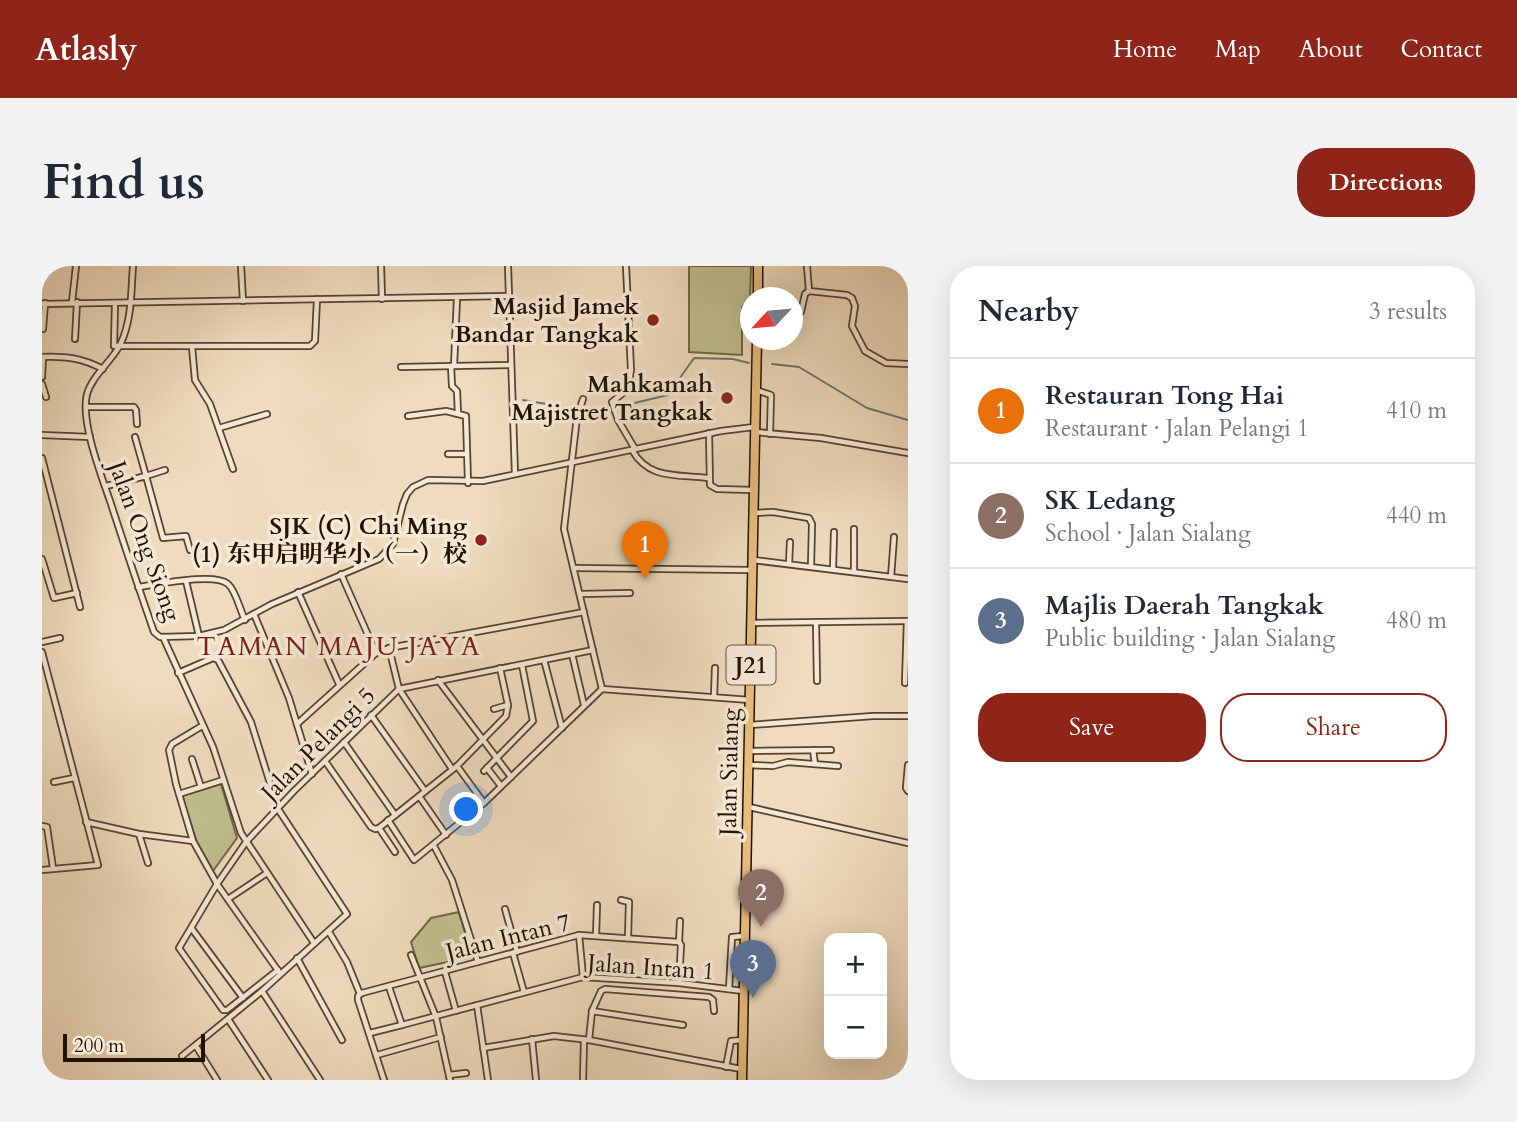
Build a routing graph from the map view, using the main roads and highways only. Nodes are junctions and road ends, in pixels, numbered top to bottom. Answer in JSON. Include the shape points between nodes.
{"nodes":[{"id":1,"x":758,"y":266,"type":"edge"},
{"id":2,"x":758,"y":287,"type":"edge"},
{"id":3,"x":757,"y":350,"type":"edge"},
{"id":4,"x":742,"y":1080,"type":"edge"}],
"edges":[{"from":1,"to":2,"type":"main road"},
{"from":3,"to":4,"type":"main road","name":"Jalan Sialang","number":"J21"}]}
